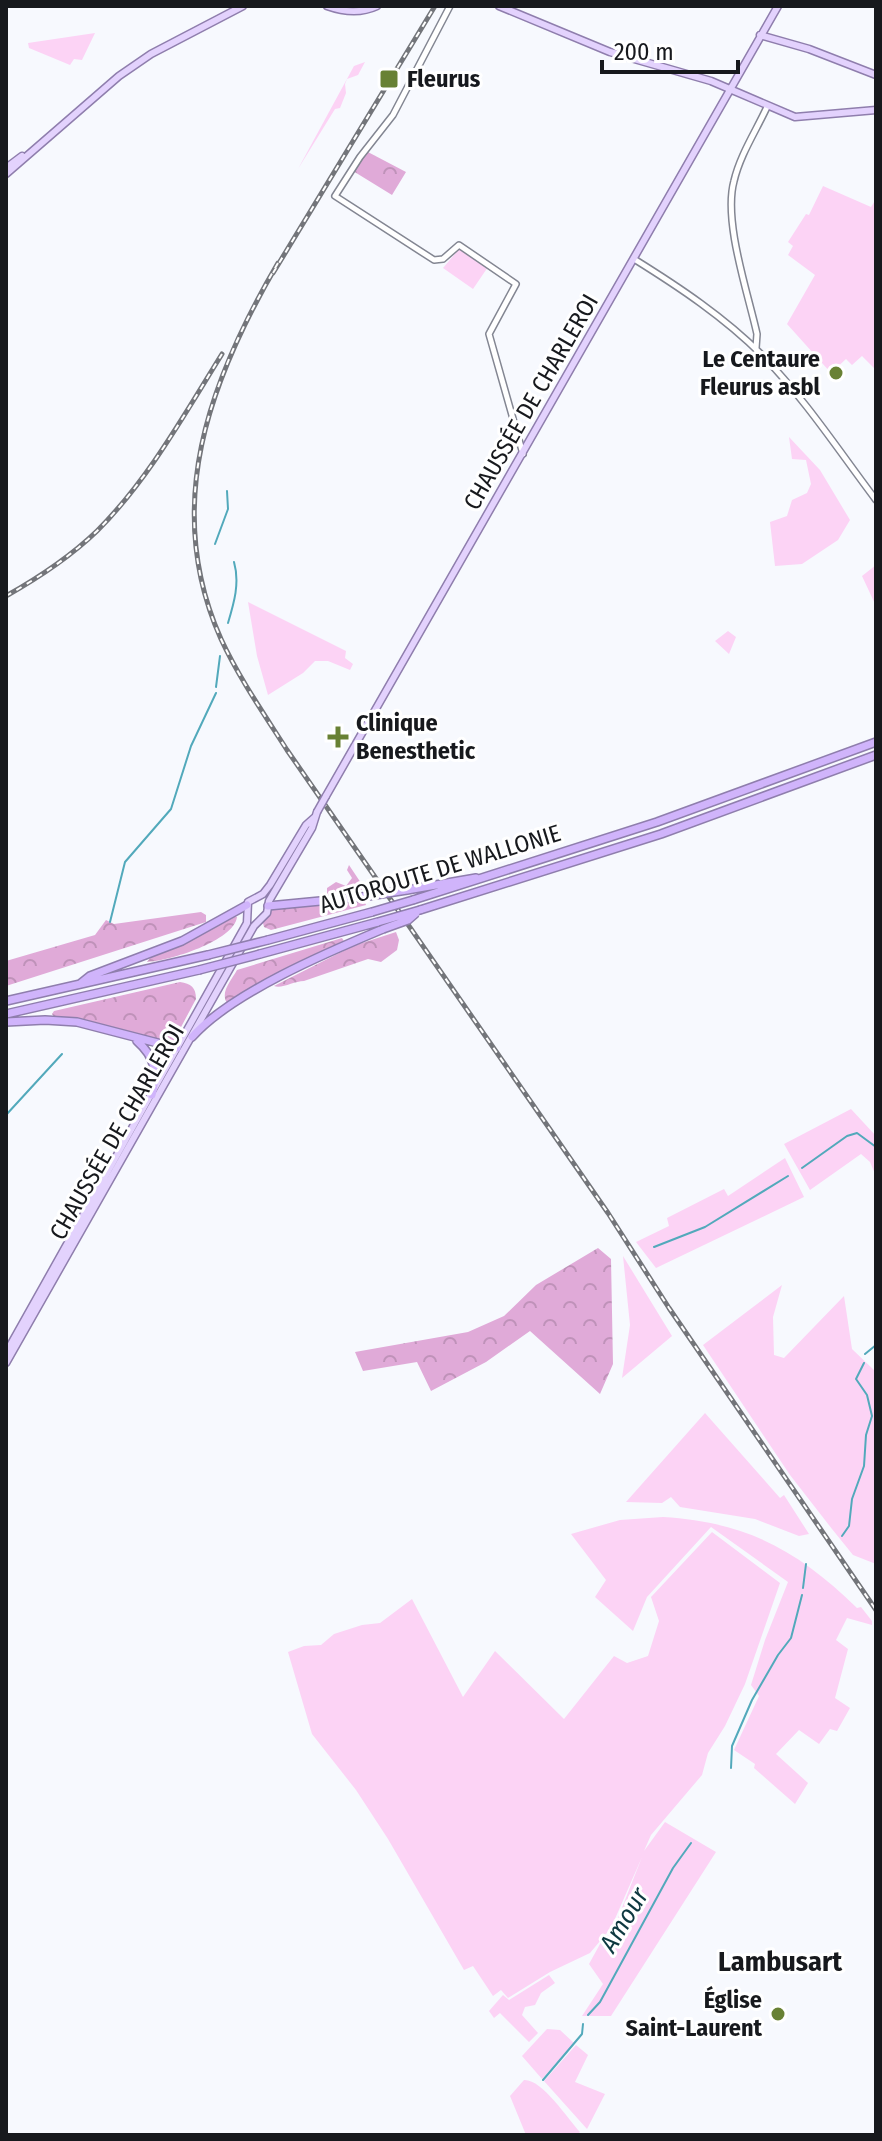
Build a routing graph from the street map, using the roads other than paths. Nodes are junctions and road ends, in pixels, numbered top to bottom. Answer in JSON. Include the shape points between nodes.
{"nodes":[{"id":1,"x":243,"y":6,"type":"edge"},
{"id":2,"x":327,"y":6,"type":"edge"},
{"id":3,"x":377,"y":6,"type":"edge"},
{"id":4,"x":450,"y":6,"type":"edge"},
{"id":5,"x":499,"y":6,"type":"edge"},
{"id":6,"x":778,"y":6,"type":"edge"},
{"id":7,"x":760,"y":35,"type":"junction"},
{"id":8,"x":876,"y":75,"type":"edge"},
{"id":9,"x":731,"y":89,"type":"junction"},
{"id":10,"x":767,"y":107,"type":"junction"},
{"id":11,"x":876,"y":110,"type":"edge"},
{"id":12,"x":29,"y":152,"type":"junction"},
{"id":13,"x":6,"y":168,"type":"edge"},
{"id":14,"x":6,"y":174,"type":"edge"},
{"id":15,"x":634,"y":259,"type":"junction"},
{"id":16,"x":756,"y":349,"type":"junction"},
{"id":17,"x":523,"y":455,"type":"junction"},
{"id":18,"x":876,"y":500,"type":"edge"},
{"id":19,"x":876,"y":742,"type":"edge"},
{"id":20,"x":876,"y":755,"type":"edge"},
{"id":21,"x":299,"y":843,"type":"junction"},
{"id":22,"x":292,"y":861,"type":"junction"},
{"id":23,"x":486,"y":878,"type":"junction"},
{"id":24,"x":280,"y":895,"type":"joint"},
{"id":25,"x":257,"y":897,"type":"junction"},
{"id":26,"x":247,"y":905,"type":"junction"},
{"id":27,"x":291,"y":905,"type":"junction"},
{"id":28,"x":268,"y":906,"type":"junction"},
{"id":29,"x":249,"y":915,"type":"junction"},
{"id":30,"x":259,"y":919,"type":"junction"},
{"id":31,"x":380,"y":926,"type":"junction"},
{"id":32,"x":77,"y":986,"type":"junction"},
{"id":33,"x":207,"y":994,"type":"junction"},
{"id":34,"x":6,"y":1001,"type":"edge"},
{"id":35,"x":210,"y":1006,"type":"junction"},
{"id":36,"x":224,"y":1010,"type":"junction"},
{"id":37,"x":6,"y":1014,"type":"edge"},
{"id":38,"x":6,"y":1022,"type":"edge"},
{"id":39,"x":132,"y":1037,"type":"junction"},
{"id":40,"x":191,"y":1040,"type":"junction"},
{"id":41,"x":177,"y":1048,"type":"junction"},
{"id":42,"x":152,"y":1095,"type":"junction"},
{"id":43,"x":6,"y":1353,"type":"edge"},
{"id":44,"x":6,"y":1363,"type":"edge"}],
"edges":[{"from":1,"to":12,"type":"main road","via":[[129,68]]},
{"from":2,"to":3,"type":"main road","via":[[343,11]]},
{"from":4,"to":17,"type":"street","via":[[393,115],[335,196],[434,260],[459,245],[516,284],[489,334]]},
{"from":5,"to":9,"type":"main road","via":[[610,52]]},
{"from":6,"to":7,"type":"main road","name":"CHAUSSÉE DE CHARLEROI"},
{"from":7,"to":8,"type":"main road"},
{"from":7,"to":9,"type":"main road","name":"CHAUSSÉE DE CHARLEROI"},
{"from":9,"to":10,"type":"main road"},
{"from":9,"to":15,"type":"main road","name":"CHAUSSÉE DE CHARLEROI"},
{"from":10,"to":11,"type":"main road","via":[[795,117]]},
{"from":10,"to":16,"type":"street","via":[[738,167],[731,212]]},
{"from":12,"to":13,"type":"main road"},
{"from":12,"to":14,"type":"main road"},
{"from":15,"to":16,"type":"street","via":[[687,292]]},
{"from":15,"to":17,"type":"main road","name":"CHAUSSÉE DE CHARLEROI"},
{"from":16,"to":18,"type":"street","via":[[828,432]]},
{"from":17,"to":21,"type":"main road","name":"CHAUSSÉE DE CHARLEROI","bridge":true},
{"from":19,"to":23,"type":"highway","name":"AUTOROUTE DE WALLONIE"},
{"from":20,"to":31,"type":"highway","name":"AUTOROUTE DE WALLONIE","bridge":true,"via":[[661,834]]},
{"from":21,"to":22,"type":"main road"},
{"from":21,"to":25,"type":"main road"},
{"from":22,"to":24,"type":"main road"},
{"from":22,"to":28,"type":"main road"},
{"from":23,"to":27,"type":"highway","bridge":true},
{"from":23,"to":32,"type":"highway","name":"AUTOROUTE DE WALLONIE","bridge":true,"via":[[268,940]]},
{"from":24,"to":27,"type":"highway"},
{"from":25,"to":26,"type":"main road"},
{"from":25,"to":28,"type":"main road"},
{"from":26,"to":29,"type":"main road"},
{"from":26,"to":32,"type":"highway","via":[[192,937],[90,976]]},
{"from":27,"to":28,"type":"highway"},
{"from":28,"to":30,"type":"main road"},
{"from":29,"to":30,"type":"main road"},
{"from":29,"to":33,"type":"main road","name":"CHAUSSÉE DE CHARLEROI"},
{"from":30,"to":35,"type":"main road","name":"CHAUSSÉE DE CHARLEROI"},
{"from":31,"to":36,"type":"highway"},
{"from":31,"to":37,"type":"highway","name":"AUTOROUTE DE WALLONIE","bridge":true},
{"from":32,"to":34,"type":"highway","name":"AUTOROUTE DE WALLONIE"},
{"from":33,"to":35,"type":"main road"},
{"from":33,"to":41,"type":"main road","name":"CHAUSSÉE DE CHARLEROI"},
{"from":35,"to":36,"type":"highway"},
{"from":35,"to":40,"type":"main road","name":"CHAUSSÉE DE CHARLEROI"},
{"from":36,"to":40,"type":"highway"},
{"from":38,"to":39,"type":"highway","via":[[77,1022]]},
{"from":39,"to":41,"type":"highway"},
{"from":39,"to":42,"type":"highway","via":[[155,1065]]},
{"from":40,"to":41,"type":"main road"},
{"from":40,"to":44,"type":"main road","name":"CHAUSSÉE DE CHARLEROI"},
{"from":41,"to":42,"type":"main road","name":"CHAUSSÉE DE CHARLEROI"},
{"from":42,"to":43,"type":"main road","name":"CHAUSSÉE DE CHARLEROI"}]}
